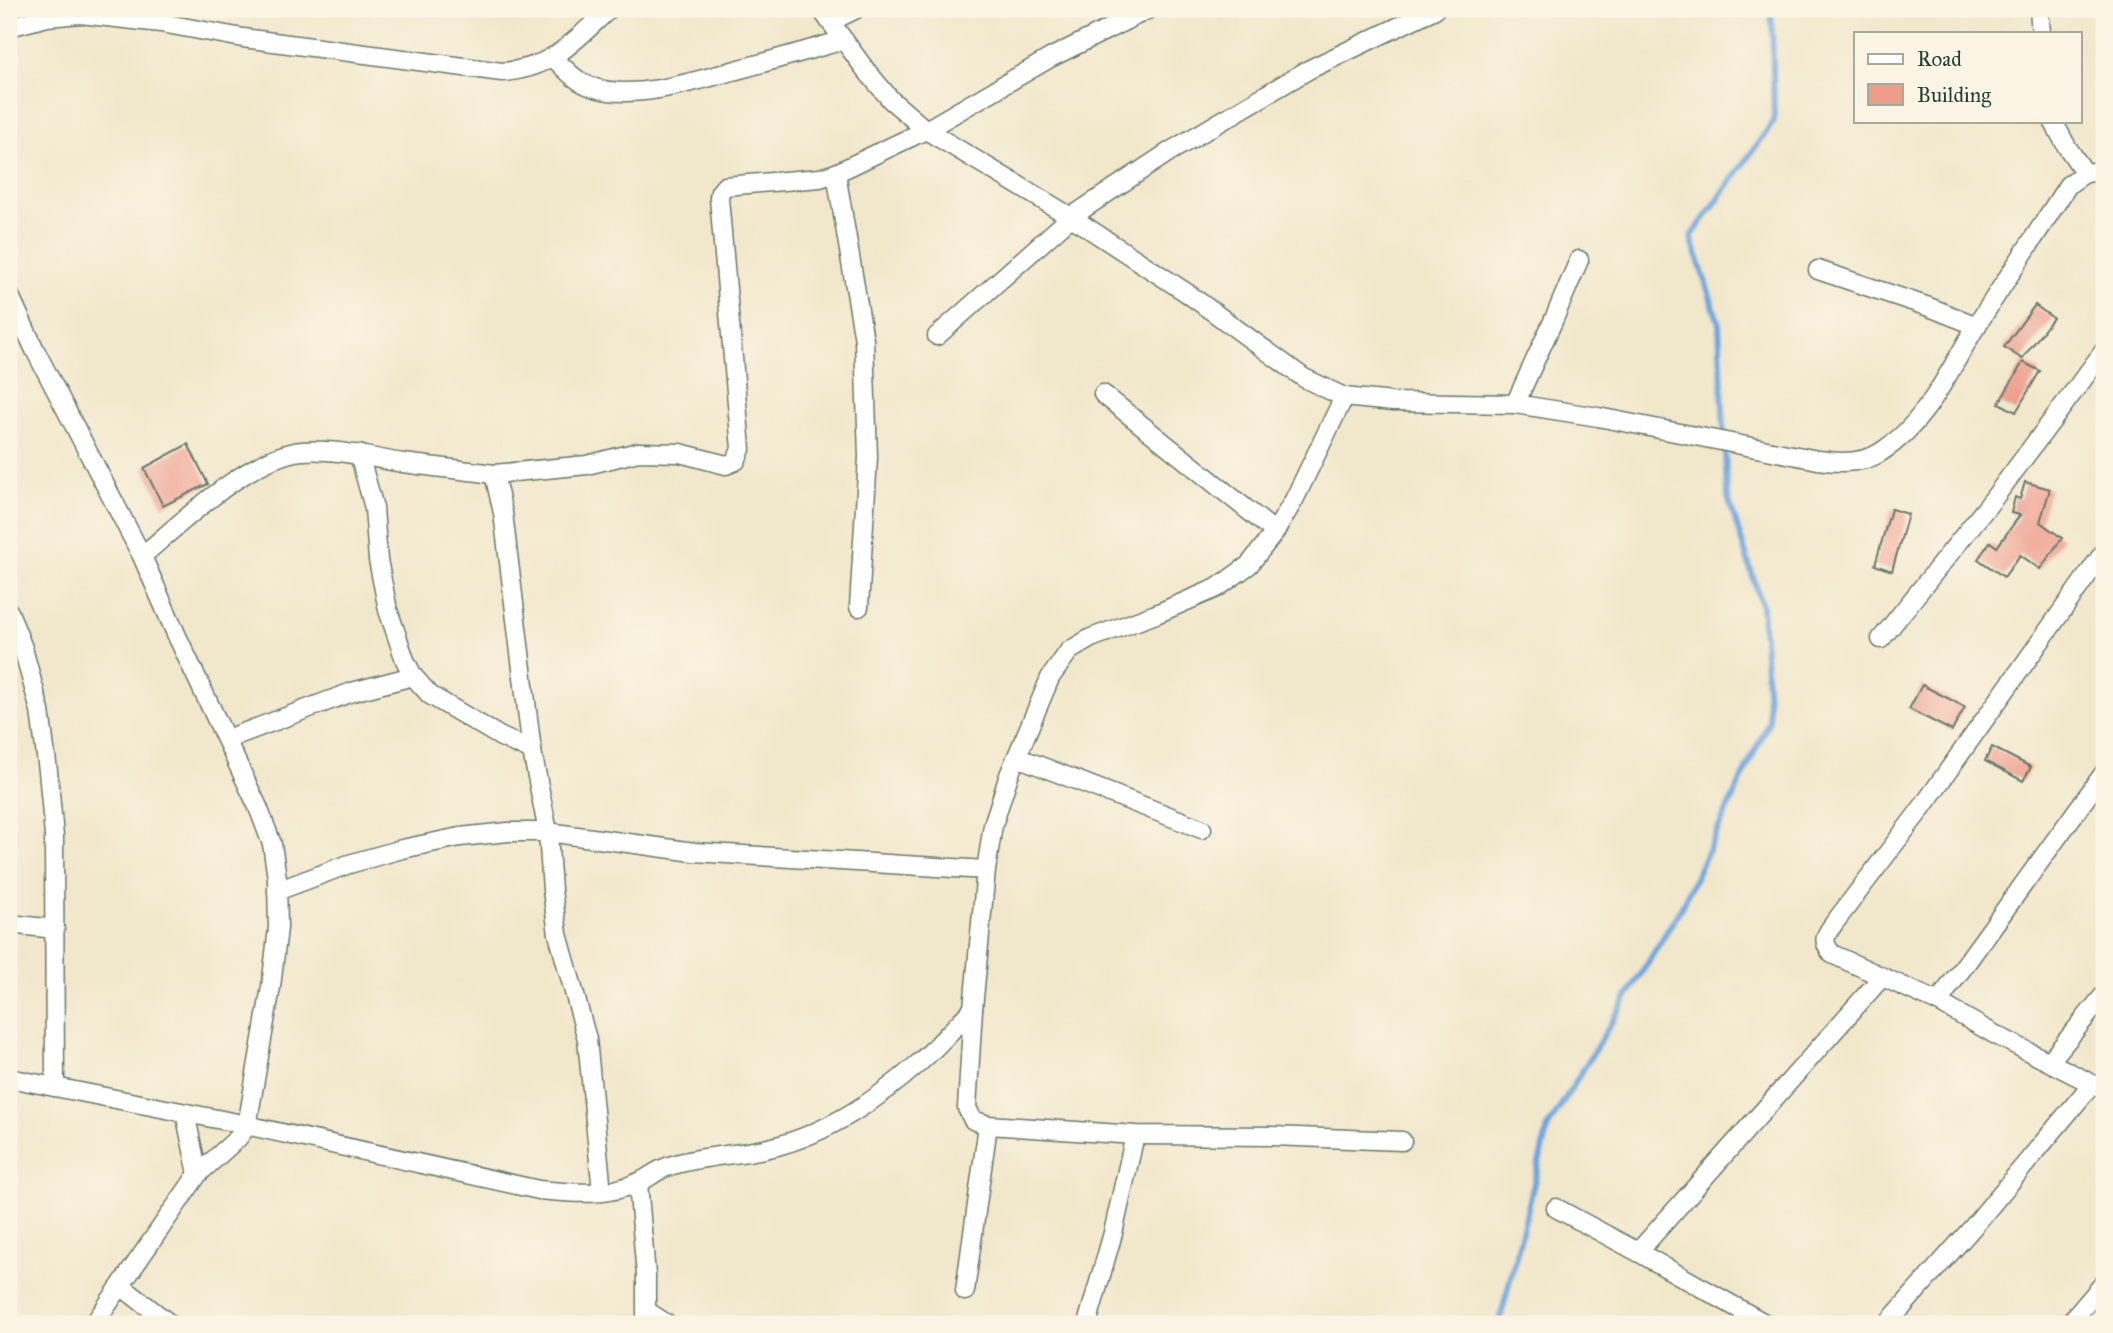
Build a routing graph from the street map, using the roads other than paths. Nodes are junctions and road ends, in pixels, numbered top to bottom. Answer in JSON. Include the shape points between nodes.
{"nodes":[{"id":1,"x":609,"y":9,"type":"edge"},
{"id":2,"x":856,"y":9,"type":"edge"},
{"id":3,"x":1149,"y":9,"type":"edge"},
{"id":4,"x":1436,"y":9,"type":"edge"},
{"id":5,"x":2039,"y":9,"type":"edge"},
{"id":6,"x":825,"y":15,"type":"edge"},
{"id":7,"x":9,"y":27,"type":"edge"},
{"id":8,"x":2041,"y":32,"type":"edge"},
{"id":9,"x":844,"y":40,"type":"junction"},
{"id":10,"x":554,"y":58,"type":"junction"},
{"id":11,"x":2054,"y":122,"type":"edge"},
{"id":12,"x":926,"y":131,"type":"junction"},
{"id":13,"x":2104,"y":172,"type":"edge"},
{"id":14,"x":836,"y":173,"type":"junction"},
{"id":15,"x":2085,"y":173,"type":"junction"},
{"id":16,"x":1071,"y":217,"type":"junction"},
{"id":17,"x":1579,"y":260,"type":"dead end"},
{"id":18,"x":1818,"y":270,"type":"dead end"},
{"id":19,"x":9,"y":294,"type":"edge"},
{"id":20,"x":1977,"y":326,"type":"junction"},
{"id":21,"x":937,"y":336,"type":"dead end"},
{"id":22,"x":2104,"y":351,"type":"edge"},
{"id":23,"x":1103,"y":394,"type":"dead end"},
{"id":24,"x":1343,"y":397,"type":"junction"},
{"id":25,"x":1515,"y":404,"type":"junction"},
{"id":26,"x":359,"y":454,"type":"junction"},
{"id":27,"x":494,"y":474,"type":"junction"},
{"id":28,"x":1275,"y":532,"type":"junction"},
{"id":29,"x":2104,"y":552,"type":"edge"},
{"id":30,"x":142,"y":556,"type":"junction"},
{"id":31,"x":859,"y":607,"type":"dead end"},
{"id":32,"x":9,"y":612,"type":"edge"},
{"id":33,"x":1881,"y":639,"type":"dead end"},
{"id":34,"x":16,"y":649,"type":"edge"},
{"id":35,"x":413,"y":676,"type":"junction"},
{"id":36,"x":226,"y":739,"type":"junction"},
{"id":37,"x":532,"y":751,"type":"junction"},
{"id":38,"x":1017,"y":757,"type":"junction"},
{"id":39,"x":2104,"y":773,"type":"edge"},
{"id":40,"x":1202,"y":829,"type":"dead end"},
{"id":41,"x":548,"y":832,"type":"junction"},
{"id":42,"x":986,"y":870,"type":"junction"},
{"id":43,"x":277,"y":891,"type":"junction"},
{"id":44,"x":9,"y":924,"type":"edge"},
{"id":45,"x":55,"y":929,"type":"junction"},
{"id":46,"x":1882,"y":977,"type":"junction"},
{"id":47,"x":2104,"y":995,"type":"edge"},
{"id":48,"x":1938,"y":1002,"type":"junction"},
{"id":49,"x":973,"y":1009,"type":"junction"},
{"id":50,"x":2050,"y":1061,"type":"junction"},
{"id":51,"x":9,"y":1078,"type":"edge"},
{"id":52,"x":55,"y":1087,"type":"junction"},
{"id":53,"x":2098,"y":1087,"type":"edge"},
{"id":54,"x":185,"y":1113,"type":"junction"},
{"id":55,"x":988,"y":1125,"type":"junction"},
{"id":56,"x":247,"y":1126,"type":"junction"},
{"id":57,"x":1135,"y":1135,"type":"junction"},
{"id":58,"x":1402,"y":1141,"type":"dead end"},
{"id":59,"x":198,"y":1174,"type":"junction"},
{"id":60,"x":638,"y":1183,"type":"junction"},
{"id":61,"x":602,"y":1192,"type":"junction"},
{"id":62,"x":1556,"y":1209,"type":"dead end"},
{"id":63,"x":1638,"y":1252,"type":"junction"},
{"id":64,"x":2104,"y":1283,"type":"edge"},
{"id":65,"x":121,"y":1286,"type":"junction"},
{"id":66,"x":965,"y":1291,"type":"dead end"},
{"id":67,"x":646,"y":1318,"type":"edge"},
{"id":68,"x":94,"y":1324,"type":"edge"},
{"id":69,"x":170,"y":1324,"type":"edge"},
{"id":70,"x":667,"y":1324,"type":"edge"},
{"id":71,"x":1087,"y":1324,"type":"edge"},
{"id":72,"x":1766,"y":1324,"type":"edge"},
{"id":73,"x":1888,"y":1324,"type":"edge"},
{"id":74,"x":2069,"y":1324,"type":"edge"}],
"edges":[{"from":1,"to":10,"type":"street"},
{"from":2,"to":6,"type":"street"},
{"from":3,"to":12,"type":"street","via":[[1050,58]]},
{"from":4,"to":16,"type":"street","via":[[1241,108]]},
{"from":5,"to":8,"type":"street"},
{"from":6,"to":9,"type":"street"},
{"from":7,"to":10,"type":"street","via":[[47,16],[80,14],[502,72],[533,68]]},
{"from":9,"to":10,"type":"street","via":[[682,85],[642,91],[591,87]]},
{"from":9,"to":12,"type":"street","via":[[891,100]]},
{"from":11,"to":15,"type":"street"},
{"from":12,"to":14,"type":"street"},
{"from":12,"to":16,"type":"street"},
{"from":13,"to":15,"type":"street"},
{"from":14,"to":27,"type":"street","via":[[725,186],[720,192],[741,449],[736,461],[726,465],[680,453],[638,453],[587,465]]},
{"from":14,"to":31,"type":"street","via":[[864,340],[867,457]]},
{"from":15,"to":20,"type":"street","via":[[2068,185]]},
{"from":16,"to":21,"type":"street"},
{"from":16,"to":24,"type":"street","via":[[1304,378]]},
{"from":17,"to":25,"type":"street"},
{"from":18,"to":20,"type":"street"},
{"from":19,"to":30,"type":"street"},
{"from":20,"to":25,"type":"street","via":[[1910,429],[1878,454],[1849,462]]},
{"from":22,"to":33,"type":"street"},
{"from":23,"to":28,"type":"street"},
{"from":24,"to":25,"type":"street"},
{"from":24,"to":28,"type":"street"},
{"from":26,"to":27,"type":"street"},
{"from":26,"to":30,"type":"street","via":[[301,451],[279,457],[226,488]]},
{"from":26,"to":35,"type":"street","via":[[374,508],[388,610]]},
{"from":27,"to":37,"type":"street","via":[[503,513]]},
{"from":28,"to":38,"type":"street","via":[[1249,565],[1217,588],[1069,650],[1050,678]]},
{"from":29,"to":46,"type":"street","via":[[1826,935],[1825,945],[1832,954]]},
{"from":30,"to":36,"type":"street"},
{"from":32,"to":34,"type":"street"},
{"from":34,"to":45,"type":"street","via":[[40,711],[54,836]]},
{"from":35,"to":36,"type":"street","via":[[352,692]]},
{"from":35,"to":37,"type":"street","via":[[430,695]]},
{"from":36,"to":43,"type":"street","via":[[272,844]]},
{"from":37,"to":41,"type":"street"},
{"from":38,"to":40,"type":"street"},
{"from":38,"to":42,"type":"street","via":[[993,825]]},
{"from":39,"to":48,"type":"street"},
{"from":41,"to":42,"type":"street","via":[[694,852]]},
{"from":41,"to":43,"type":"street","via":[[460,837],[401,849]]},
{"from":41,"to":61,"type":"street","via":[[558,934],[587,1039]]},
{"from":42,"to":49,"type":"street"},
{"from":43,"to":56,"type":"street","via":[[271,987]]},
{"from":44,"to":45,"type":"street"},
{"from":45,"to":52,"type":"street"},
{"from":46,"to":48,"type":"street"},
{"from":46,"to":63,"type":"street"},
{"from":47,"to":50,"type":"street"},
{"from":48,"to":50,"type":"street"},
{"from":49,"to":55,"type":"street","via":[[967,1108],[973,1120]]},
{"from":49,"to":60,"type":"street","via":[[920,1062],[842,1118],[772,1147],[666,1167]]},
{"from":50,"to":53,"type":"street"},
{"from":51,"to":52,"type":"street"},
{"from":52,"to":54,"type":"street"},
{"from":53,"to":73,"type":"street"},
{"from":54,"to":56,"type":"street"},
{"from":54,"to":59,"type":"street"},
{"from":55,"to":57,"type":"street"},
{"from":55,"to":66,"type":"street"},
{"from":56,"to":59,"type":"street"},
{"from":56,"to":61,"type":"street","via":[[539,1190]]},
{"from":57,"to":58,"type":"street"},
{"from":57,"to":71,"type":"street"},
{"from":59,"to":65,"type":"street"},
{"from":60,"to":61,"type":"street"},
{"from":60,"to":67,"type":"street"},
{"from":62,"to":63,"type":"street"},
{"from":63,"to":72,"type":"street"},
{"from":64,"to":74,"type":"street"},
{"from":65,"to":68,"type":"street"},
{"from":65,"to":69,"type":"street"},
{"from":67,"to":70,"type":"street"}]}
